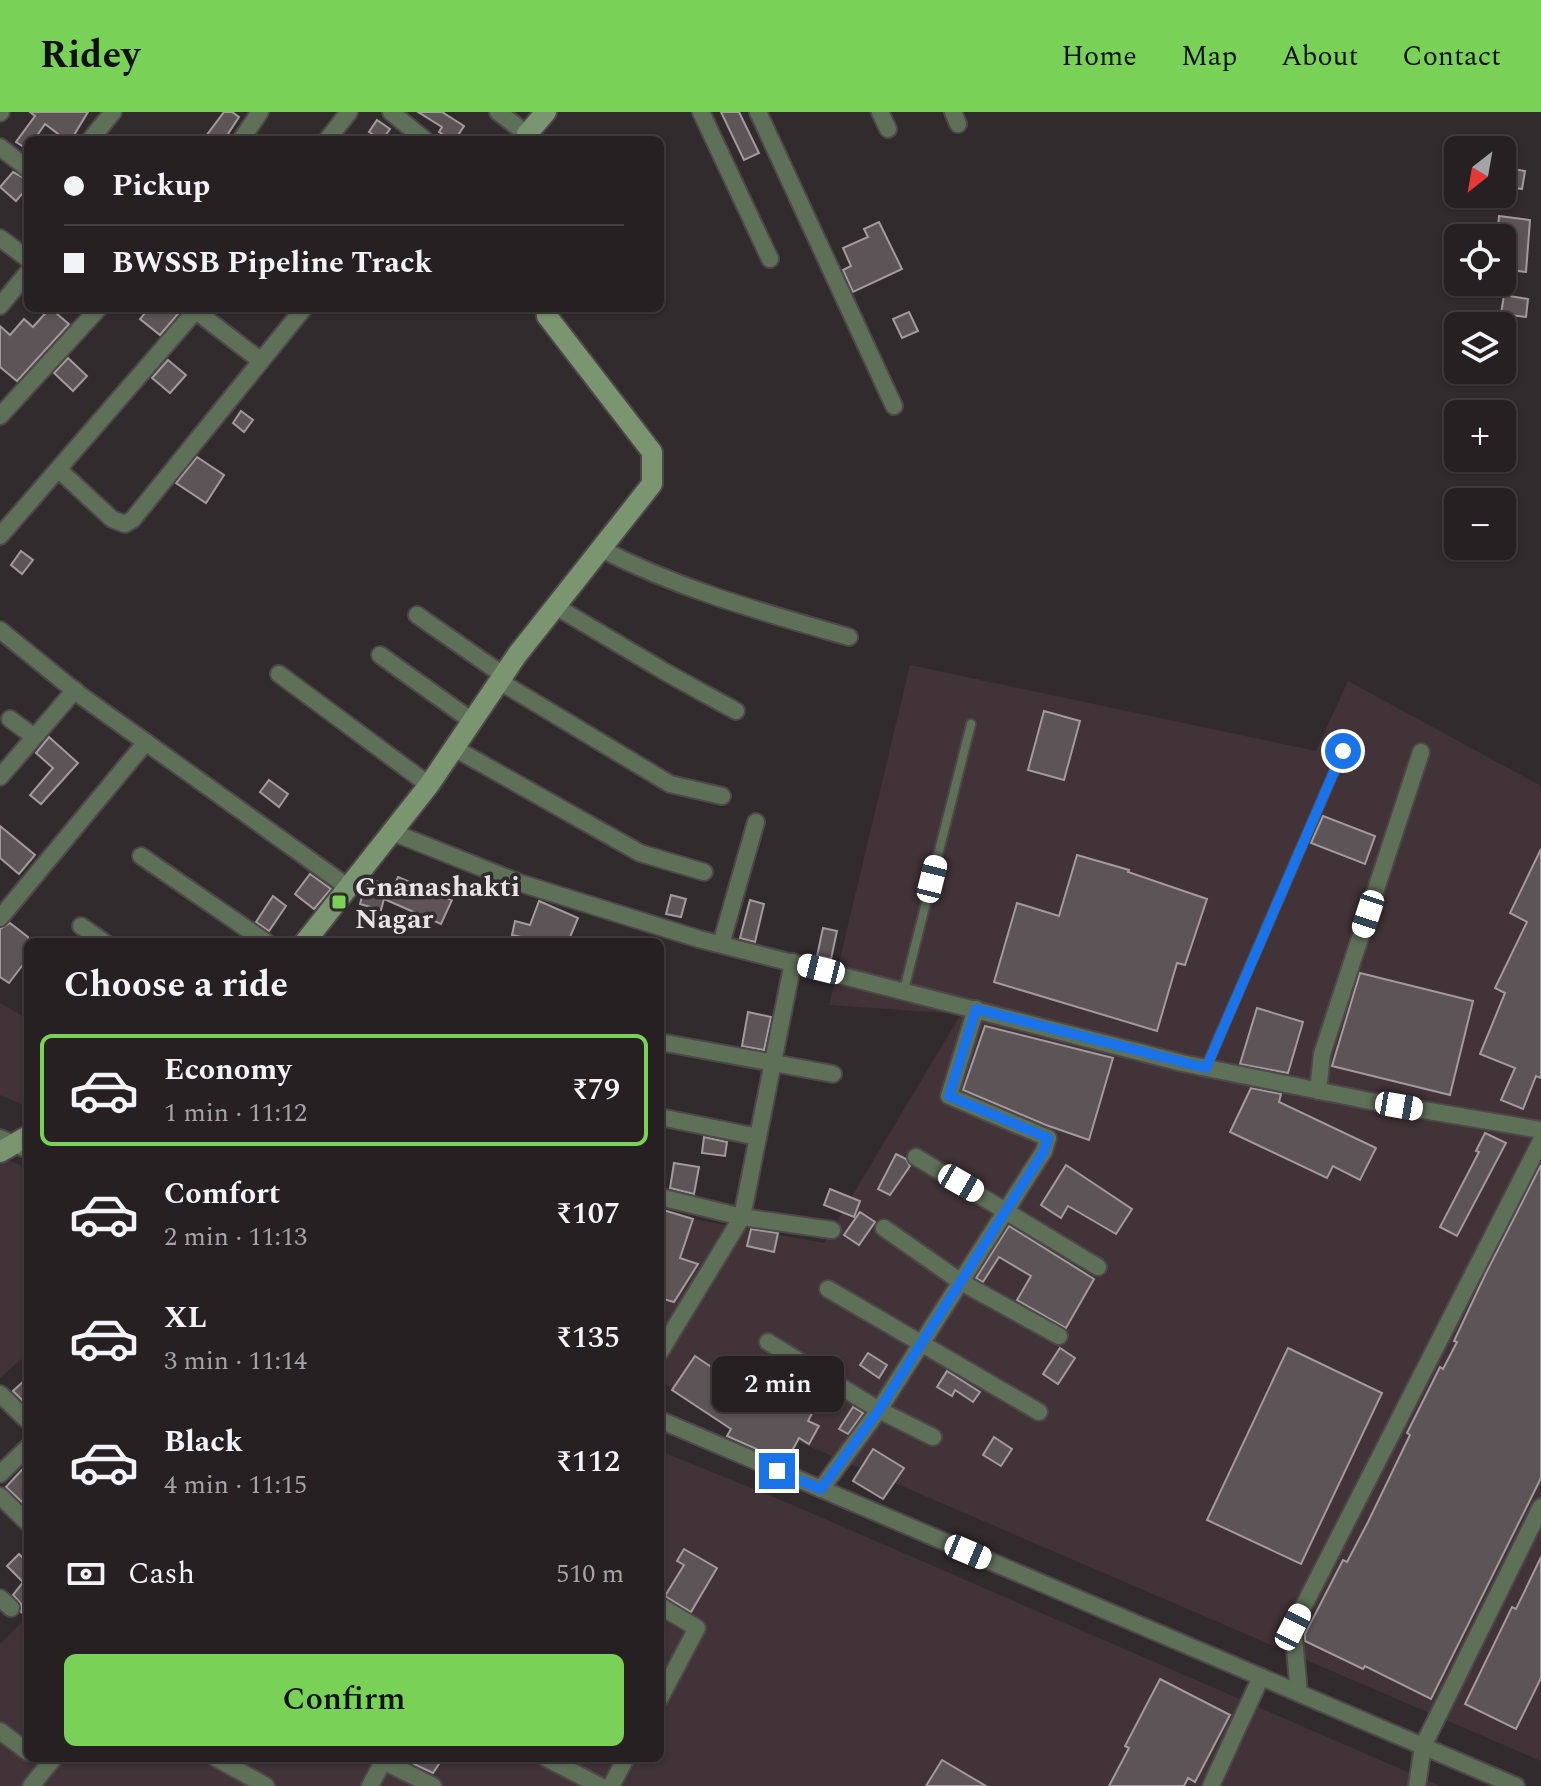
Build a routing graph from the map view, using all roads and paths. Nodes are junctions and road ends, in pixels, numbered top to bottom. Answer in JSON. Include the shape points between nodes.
{"nodes":[{"id":1,"x":113,"y":112,"type":"edge"},
{"id":2,"x":260,"y":112,"type":"edge"},
{"id":3,"x":349,"y":112,"type":"edge"},
{"id":4,"x":391,"y":112,"type":"edge"},
{"id":5,"x":498,"y":112,"type":"edge"},
{"id":6,"x":546,"y":112,"type":"edge"},
{"id":7,"x":701,"y":112,"type":"edge"},
{"id":8,"x":758,"y":112,"type":"edge"},
{"id":9,"x":880,"y":112,"type":"edge"},
{"id":10,"x":888,"y":129,"type":"dead end"},
{"id":11,"x":93,"y":136,"type":"edge"},
{"id":12,"x":244,"y":136,"type":"edge"},
{"id":13,"x":330,"y":136,"type":"edge"},
{"id":14,"x":420,"y":136,"type":"edge"},
{"id":15,"x":526,"y":136,"type":"edge"},
{"id":16,"x":528,"y":136,"type":"edge"},
{"id":17,"x":0,"y":147,"type":"edge"},
{"id":18,"x":24,"y":166,"type":"edge"},
{"id":19,"x":0,"y":238,"type":"edge"},
{"id":20,"x":24,"y":256,"type":"edge"},
{"id":21,"x":770,"y":259,"type":"dead end"},
{"id":22,"x":24,"y":277,"type":"edge"},
{"id":23,"x":0,"y":306,"type":"edge"},
{"id":24,"x":95,"y":312,"type":"edge"},
{"id":25,"x":194,"y":312,"type":"edge"},
{"id":26,"x":201,"y":312,"type":"edge"},
{"id":27,"x":301,"y":312,"type":"edge"},
{"id":28,"x":546,"y":312,"type":"edge"},
{"id":29,"x":261,"y":361,"type":"junction"},
{"id":30,"x":894,"y":406,"type":"dead end"},
{"id":31,"x":0,"y":416,"type":"edge"},
{"id":32,"x":58,"y":469,"type":"junction"},
{"id":33,"x":0,"y":536,"type":"edge"},
{"id":34,"x":601,"y":549,"type":"junction"},
{"id":35,"x":555,"y":606,"type":"junction"},
{"id":36,"x":417,"y":615,"type":"dead end"},
{"id":37,"x":0,"y":630,"type":"edge"},
{"id":38,"x":849,"y":637,"type":"dead end"},
{"id":39,"x":380,"y":655,"type":"dead end"},
{"id":40,"x":279,"y":674,"type":"dead end"},
{"id":41,"x":501,"y":678,"type":"junction"},
{"id":42,"x":75,"y":690,"type":"junction"},
{"id":43,"x":736,"y":711,"type":"dead end"},
{"id":44,"x":10,"y":719,"type":"dead end"},
{"id":45,"x":472,"y":721,"type":"junction"},
{"id":46,"x":971,"y":724,"type":"dead end"},
{"id":47,"x":33,"y":736,"type":"junction"},
{"id":48,"x":146,"y":742,"type":"junction"},
{"id":49,"x":454,"y":748,"type":"junction"},
{"id":50,"x":1343,"y":751,"type":"dead end"},
{"id":51,"x":1421,"y":752,"type":"dead end"},
{"id":52,"x":0,"y":777,"type":"edge"},
{"id":53,"x":429,"y":785,"type":"junction"},
{"id":54,"x":722,"y":796,"type":"dead end"},
{"id":55,"x":756,"y":822,"type":"dead end"},
{"id":56,"x":392,"y":832,"type":"junction"},
{"id":57,"x":141,"y":856,"type":"dead end"},
{"id":58,"x":704,"y":872,"type":"dead end"},
{"id":59,"x":349,"y":888,"type":"junction"},
{"id":60,"x":0,"y":918,"type":"edge"},
{"id":61,"x":81,"y":926,"type":"dead end"},
{"id":62,"x":98,"y":938,"type":"edge"},
{"id":63,"x":260,"y":938,"type":"edge"},
{"id":64,"x":308,"y":938,"type":"edge"},
{"id":65,"x":721,"y":944,"type":"junction"},
{"id":66,"x":793,"y":962,"type":"junction"},
{"id":67,"x":904,"y":990,"type":"junction"},
{"id":68,"x":976,"y":1009,"type":"junction"},
{"id":69,"x":664,"y":1043,"type":"edge"},
{"id":70,"x":772,"y":1063,"type":"junction"},
{"id":71,"x":1206,"y":1068,"type":"junction"},
{"id":72,"x":833,"y":1074,"type":"dead end"},
{"id":73,"x":1318,"y":1091,"type":"junction"},
{"id":74,"x":664,"y":1118,"type":"edge"},
{"id":75,"x":1541,"y":1130,"type":"edge"},
{"id":76,"x":758,"y":1137,"type":"junction"},
{"id":77,"x":1541,"y":1141,"type":"edge"},
{"id":78,"x":916,"y":1157,"type":"dead end"},
{"id":79,"x":664,"y":1198,"type":"edge"},
{"id":80,"x":1007,"y":1210,"type":"junction"},
{"id":81,"x":742,"y":1217,"type":"junction"},
{"id":82,"x":884,"y":1228,"type":"dead end"},
{"id":83,"x":832,"y":1230,"type":"dead end"},
{"id":84,"x":1098,"y":1267,"type":"dead end"},
{"id":85,"x":961,"y":1282,"type":"junction"},
{"id":86,"x":828,"y":1289,"type":"dead end"},
{"id":87,"x":1059,"y":1336,"type":"dead end"},
{"id":88,"x":768,"y":1342,"type":"dead end"},
{"id":89,"x":922,"y":1343,"type":"junction"},
{"id":90,"x":664,"y":1345,"type":"edge"},
{"id":91,"x":0,"y":1394,"type":"edge"},
{"id":92,"x":879,"y":1410,"type":"junction"},
{"id":93,"x":1039,"y":1412,"type":"dead end"},
{"id":94,"x":24,"y":1417,"type":"edge"},
{"id":95,"x":664,"y":1422,"type":"edge"},
{"id":96,"x":933,"y":1437,"type":"dead end"},
{"id":97,"x":24,"y":1451,"type":"edge"},
{"id":98,"x":0,"y":1474,"type":"edge"},
{"id":99,"x":821,"y":1489,"type":"junction"},
{"id":100,"x":0,"y":1496,"type":"edge"},
{"id":101,"x":1541,"y":1507,"type":"edge"},
{"id":102,"x":24,"y":1519,"type":"edge"},
{"id":103,"x":664,"y":1608,"type":"edge"},
{"id":104,"x":1261,"y":1677,"type":"junction"},
{"id":105,"x":664,"y":1690,"type":"edge"},
{"id":106,"x":1299,"y":1693,"type":"junction"},
{"id":107,"x":0,"y":1731,"type":"edge"},
{"id":108,"x":1423,"y":1746,"type":"junction"},
{"id":109,"x":24,"y":1749,"type":"edge"},
{"id":110,"x":45,"y":1762,"type":"edge"},
{"id":111,"x":223,"y":1762,"type":"edge"},
{"id":112,"x":381,"y":1762,"type":"edge"},
{"id":113,"x":388,"y":1762,"type":"edge"},
{"id":114,"x":554,"y":1762,"type":"edge"},
{"id":115,"x":624,"y":1762,"type":"edge"},
{"id":116,"x":31,"y":1786,"type":"edge"},
{"id":117,"x":266,"y":1786,"type":"edge"},
{"id":118,"x":370,"y":1786,"type":"edge"},
{"id":119,"x":433,"y":1786,"type":"edge"},
{"id":120,"x":600,"y":1786,"type":"edge"},
{"id":121,"x":611,"y":1786,"type":"edge"},
{"id":122,"x":1211,"y":1786,"type":"edge"},
{"id":123,"x":1417,"y":1786,"type":"edge"},
{"id":124,"x":1516,"y":1786,"type":"edge"}],
"edges":[{"from":1,"to":11,"type":"street"},
{"from":2,"to":12,"type":"street"},
{"from":3,"to":13,"type":"street"},
{"from":4,"to":14,"type":"street"},
{"from":5,"to":15,"type":"street"},
{"from":6,"to":16,"type":"street"},
{"from":7,"to":21,"type":"street"},
{"from":8,"to":30,"type":"street"},
{"from":9,"to":10,"type":"street"},
{"from":17,"to":18,"type":"street"},
{"from":19,"to":20,"type":"street"},
{"from":22,"to":23,"type":"street"},
{"from":24,"to":31,"type":"street"},
{"from":25,"to":32,"type":"street"},
{"from":26,"to":29,"type":"street"},
{"from":27,"to":29,"type":"street"},
{"from":28,"to":34,"type":"street","via":[[652,452],[652,484]]},
{"from":29,"to":32,"type":"street","via":[[125,524],[112,519]]},
{"from":32,"to":33,"type":"street"},
{"from":34,"to":35,"type":"street"},
{"from":34,"to":38,"type":"street","via":[[717,599]]},
{"from":35,"to":41,"type":"street"},
{"from":35,"to":43,"type":"street"},
{"from":36,"to":41,"type":"street"},
{"from":37,"to":42,"type":"street"},
{"from":39,"to":45,"type":"street"},
{"from":40,"to":53,"type":"street"},
{"from":41,"to":45,"type":"street"},
{"from":41,"to":54,"type":"street","via":[[670,784]]},
{"from":42,"to":47,"type":"street"},
{"from":42,"to":48,"type":"street"},
{"from":44,"to":47,"type":"street"},
{"from":45,"to":49,"type":"street"},
{"from":46,"to":67,"type":"lane"},
{"from":47,"to":52,"type":"street"},
{"from":48,"to":59,"type":"street"},
{"from":48,"to":60,"type":"street"},
{"from":49,"to":53,"type":"street"},
{"from":49,"to":58,"type":"street","via":[[640,853]]},
{"from":50,"to":71,"type":"lane"},
{"from":51,"to":73,"type":"street","via":[[1322,1054]]},
{"from":53,"to":56,"type":"street"},
{"from":55,"to":65,"type":"street"},
{"from":56,"to":59,"type":"street"},
{"from":56,"to":65,"type":"street","via":[[520,883]]},
{"from":57,"to":63,"type":"street"},
{"from":59,"to":64,"type":"street"},
{"from":61,"to":62,"type":"street"},
{"from":65,"to":66,"type":"street"},
{"from":66,"to":67,"type":"street"},
{"from":66,"to":70,"type":"street"},
{"from":67,"to":68,"type":"street"},
{"from":68,"to":71,"type":"street"},
{"from":68,"to":80,"type":"street","via":[[949,1096],[1048,1138]]},
{"from":69,"to":70,"type":"street"},
{"from":70,"to":72,"type":"street"},
{"from":70,"to":76,"type":"street"},
{"from":71,"to":73,"type":"street"},
{"from":73,"to":75,"type":"street"},
{"from":74,"to":76,"type":"street"},
{"from":76,"to":81,"type":"street"},
{"from":77,"to":106,"type":"street","via":[[1293,1627]]},
{"from":78,"to":80,"type":"street"},
{"from":79,"to":81,"type":"street"},
{"from":80,"to":84,"type":"street"},
{"from":80,"to":85,"type":"street"},
{"from":81,"to":83,"type":"street"},
{"from":81,"to":90,"type":"street"},
{"from":82,"to":85,"type":"street"},
{"from":85,"to":87,"type":"street"},
{"from":85,"to":89,"type":"street"},
{"from":86,"to":89,"type":"street"},
{"from":88,"to":92,"type":"street"},
{"from":89,"to":92,"type":"street"},
{"from":89,"to":93,"type":"street"},
{"from":91,"to":94,"type":"street"},
{"from":92,"to":96,"type":"street"},
{"from":92,"to":99,"type":"street"},
{"from":95,"to":99,"type":"street"},
{"from":97,"to":98,"type":"street"},
{"from":99,"to":104,"type":"street"},
{"from":100,"to":102,"type":"street"},
{"from":101,"to":108,"type":"street"},
{"from":103,"to":105,"type":"street","via":[[697,1628]]},
{"from":104,"to":106,"type":"street"},
{"from":104,"to":122,"type":"street"},
{"from":106,"to":108,"type":"street"},
{"from":107,"to":109,"type":"street"},
{"from":108,"to":123,"type":"street"},
{"from":108,"to":124,"type":"street"},
{"from":110,"to":116,"type":"street"},
{"from":111,"to":117,"type":"street"},
{"from":112,"to":118,"type":"street"},
{"from":113,"to":119,"type":"street"},
{"from":114,"to":120,"type":"street"},
{"from":115,"to":121,"type":"street"}]}
